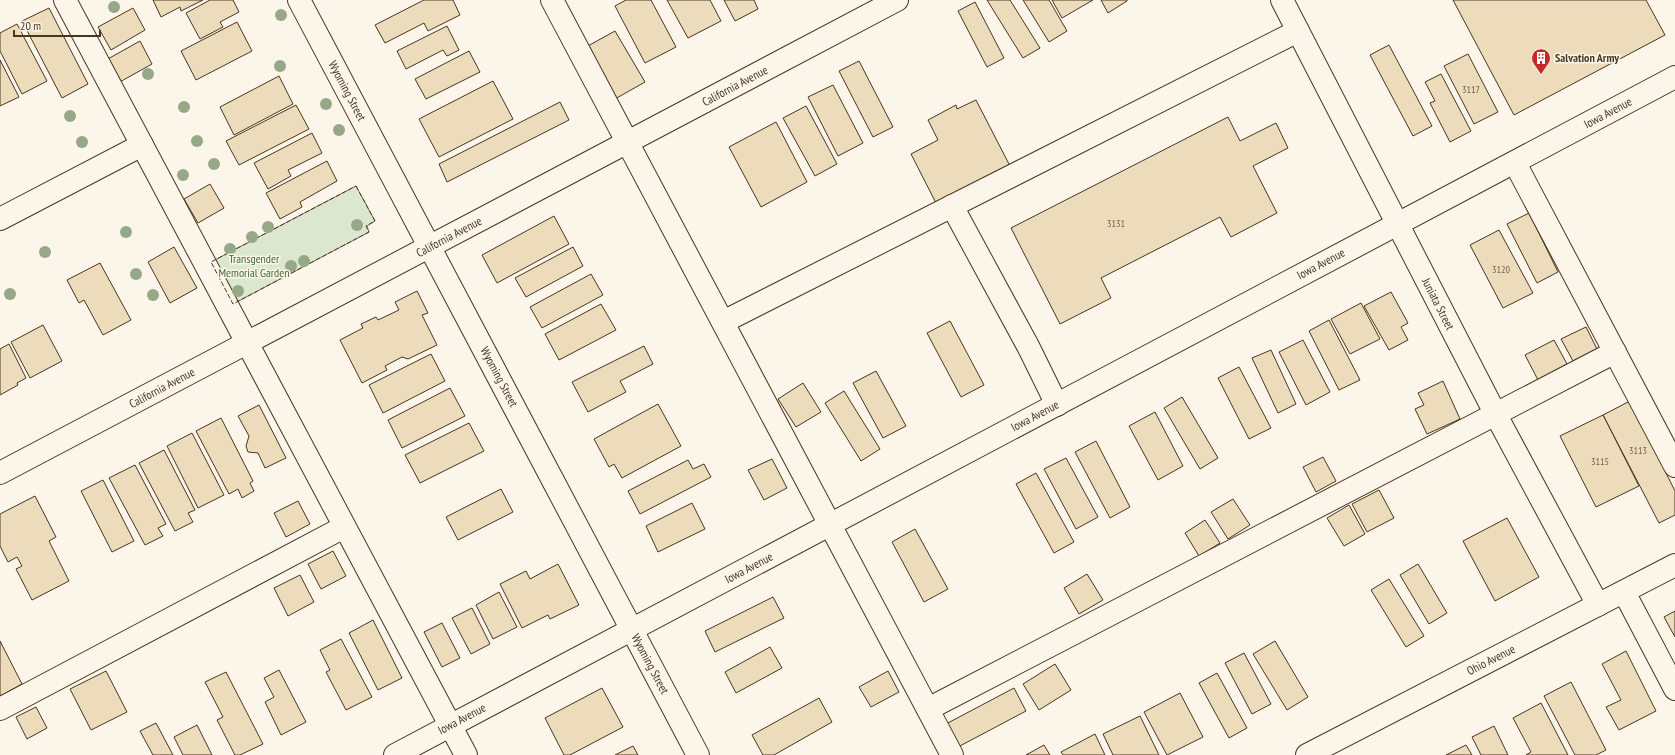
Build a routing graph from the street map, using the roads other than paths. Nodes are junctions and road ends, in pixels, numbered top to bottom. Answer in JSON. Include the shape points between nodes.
{"nodes":[{"id":1,"x":65,"y":0,"type":"edge"},
{"id":2,"x":299,"y":0,"type":"edge"},
{"id":3,"x":552,"y":0,"type":"edge"},
{"id":4,"x":897,"y":0,"type":"edge"},
{"id":5,"x":1282,"y":0,"type":"edge"},
{"id":6,"x":1298,"y":31,"type":"junction"},
{"id":7,"x":1675,"y":77,"type":"edge"},
{"id":8,"x":629,"y":142,"type":"junction"},
{"id":9,"x":142,"y":145,"type":"junction"},
{"id":10,"x":1515,"y":163,"type":"junction"},
{"id":11,"x":952,"y":206,"type":"junction"},
{"id":12,"x":0,"y":219,"type":"edge"},
{"id":13,"x":1397,"y":224,"type":"junction"},
{"id":14,"x":430,"y":247,"type":"junction"},
{"id":15,"x":724,"y":322,"type":"junction"},
{"id":16,"x":247,"y":343,"type":"junction"},
{"id":17,"x":1615,"y":352,"type":"junction"},
{"id":18,"x":1057,"y":405,"type":"junction"},
{"id":19,"x":1496,"y":415,"type":"junction"},
{"id":20,"x":1675,"y":466,"type":"edge"},
{"id":21,"x":0,"y":473,"type":"edge"},
{"id":22,"x":831,"y":525,"type":"junction"},
{"id":23,"x":344,"y":527,"type":"junction"},
{"id":24,"x":1675,"y":565,"type":"edge"},
{"id":25,"x":1624,"y":592,"type":"junction"},
{"id":26,"x":1598,"y":605,"type":"junction"},
{"id":27,"x":632,"y":630,"type":"junction"},
{"id":28,"x":1675,"y":689,"type":"edge"},
{"id":29,"x":0,"y":709,"type":"edge"},
{"id":30,"x":928,"y":709,"type":"junction"},
{"id":31,"x":450,"y":726,"type":"junction"},
{"id":32,"x":395,"y":755,"type":"edge"},
{"id":33,"x":466,"y":755,"type":"edge"},
{"id":34,"x":698,"y":755,"type":"edge"},
{"id":35,"x":952,"y":755,"type":"edge"},
{"id":36,"x":1306,"y":755,"type":"edge"}],
"edges":[{"from":1,"to":9,"type":"street"},
{"from":2,"to":14,"type":"street","name":"Wyoming Street"},
{"from":3,"to":8,"type":"street"},
{"from":4,"to":8,"type":"street","name":"California Avenue"},
{"from":5,"to":6,"type":"street","name":"Juniata Street"},
{"from":6,"to":11,"type":"street"},
{"from":6,"to":13,"type":"street","name":"Juniata Street"},
{"from":7,"to":10,"type":"street","name":"Iowa Avenue"},
{"from":8,"to":14,"type":"street","name":"California Avenue"},
{"from":8,"to":15,"type":"street"},
{"from":9,"to":12,"type":"street"},
{"from":9,"to":16,"type":"street"},
{"from":10,"to":13,"type":"street","name":"Iowa Avenue"},
{"from":10,"to":17,"type":"street"},
{"from":11,"to":15,"type":"street"},
{"from":11,"to":18,"type":"street"},
{"from":13,"to":18,"type":"street","name":"Iowa Avenue"},
{"from":13,"to":19,"type":"street","name":"Juniata Street"},
{"from":14,"to":16,"type":"street","name":"California Avenue"},
{"from":14,"to":27,"type":"street","name":"Wyoming Street"},
{"from":15,"to":22,"type":"street"},
{"from":16,"to":21,"type":"street","name":"California Avenue"},
{"from":16,"to":23,"type":"street"},
{"from":17,"to":19,"type":"street"},
{"from":17,"to":20,"type":"street"},
{"from":18,"to":22,"type":"street","name":"Iowa Avenue"},
{"from":19,"to":26,"type":"street","name":"Juniata Street"},
{"from":19,"to":30,"type":"street"},
{"from":22,"to":27,"type":"street","name":"Iowa Avenue"},
{"from":22,"to":30,"type":"street"},
{"from":23,"to":29,"type":"street"},
{"from":23,"to":31,"type":"street"},
{"from":24,"to":25,"type":"street","name":"Ohio Avenue"},
{"from":25,"to":26,"type":"street","name":"Ohio Avenue"},
{"from":25,"to":28,"type":"street"},
{"from":26,"to":36,"type":"street","name":"Ohio Avenue"},
{"from":27,"to":31,"type":"street","name":"Iowa Avenue"},
{"from":27,"to":34,"type":"street","name":"Wyoming Street"},
{"from":30,"to":35,"type":"street"},
{"from":31,"to":32,"type":"street","name":"Iowa Avenue"},
{"from":31,"to":33,"type":"street"}]}
